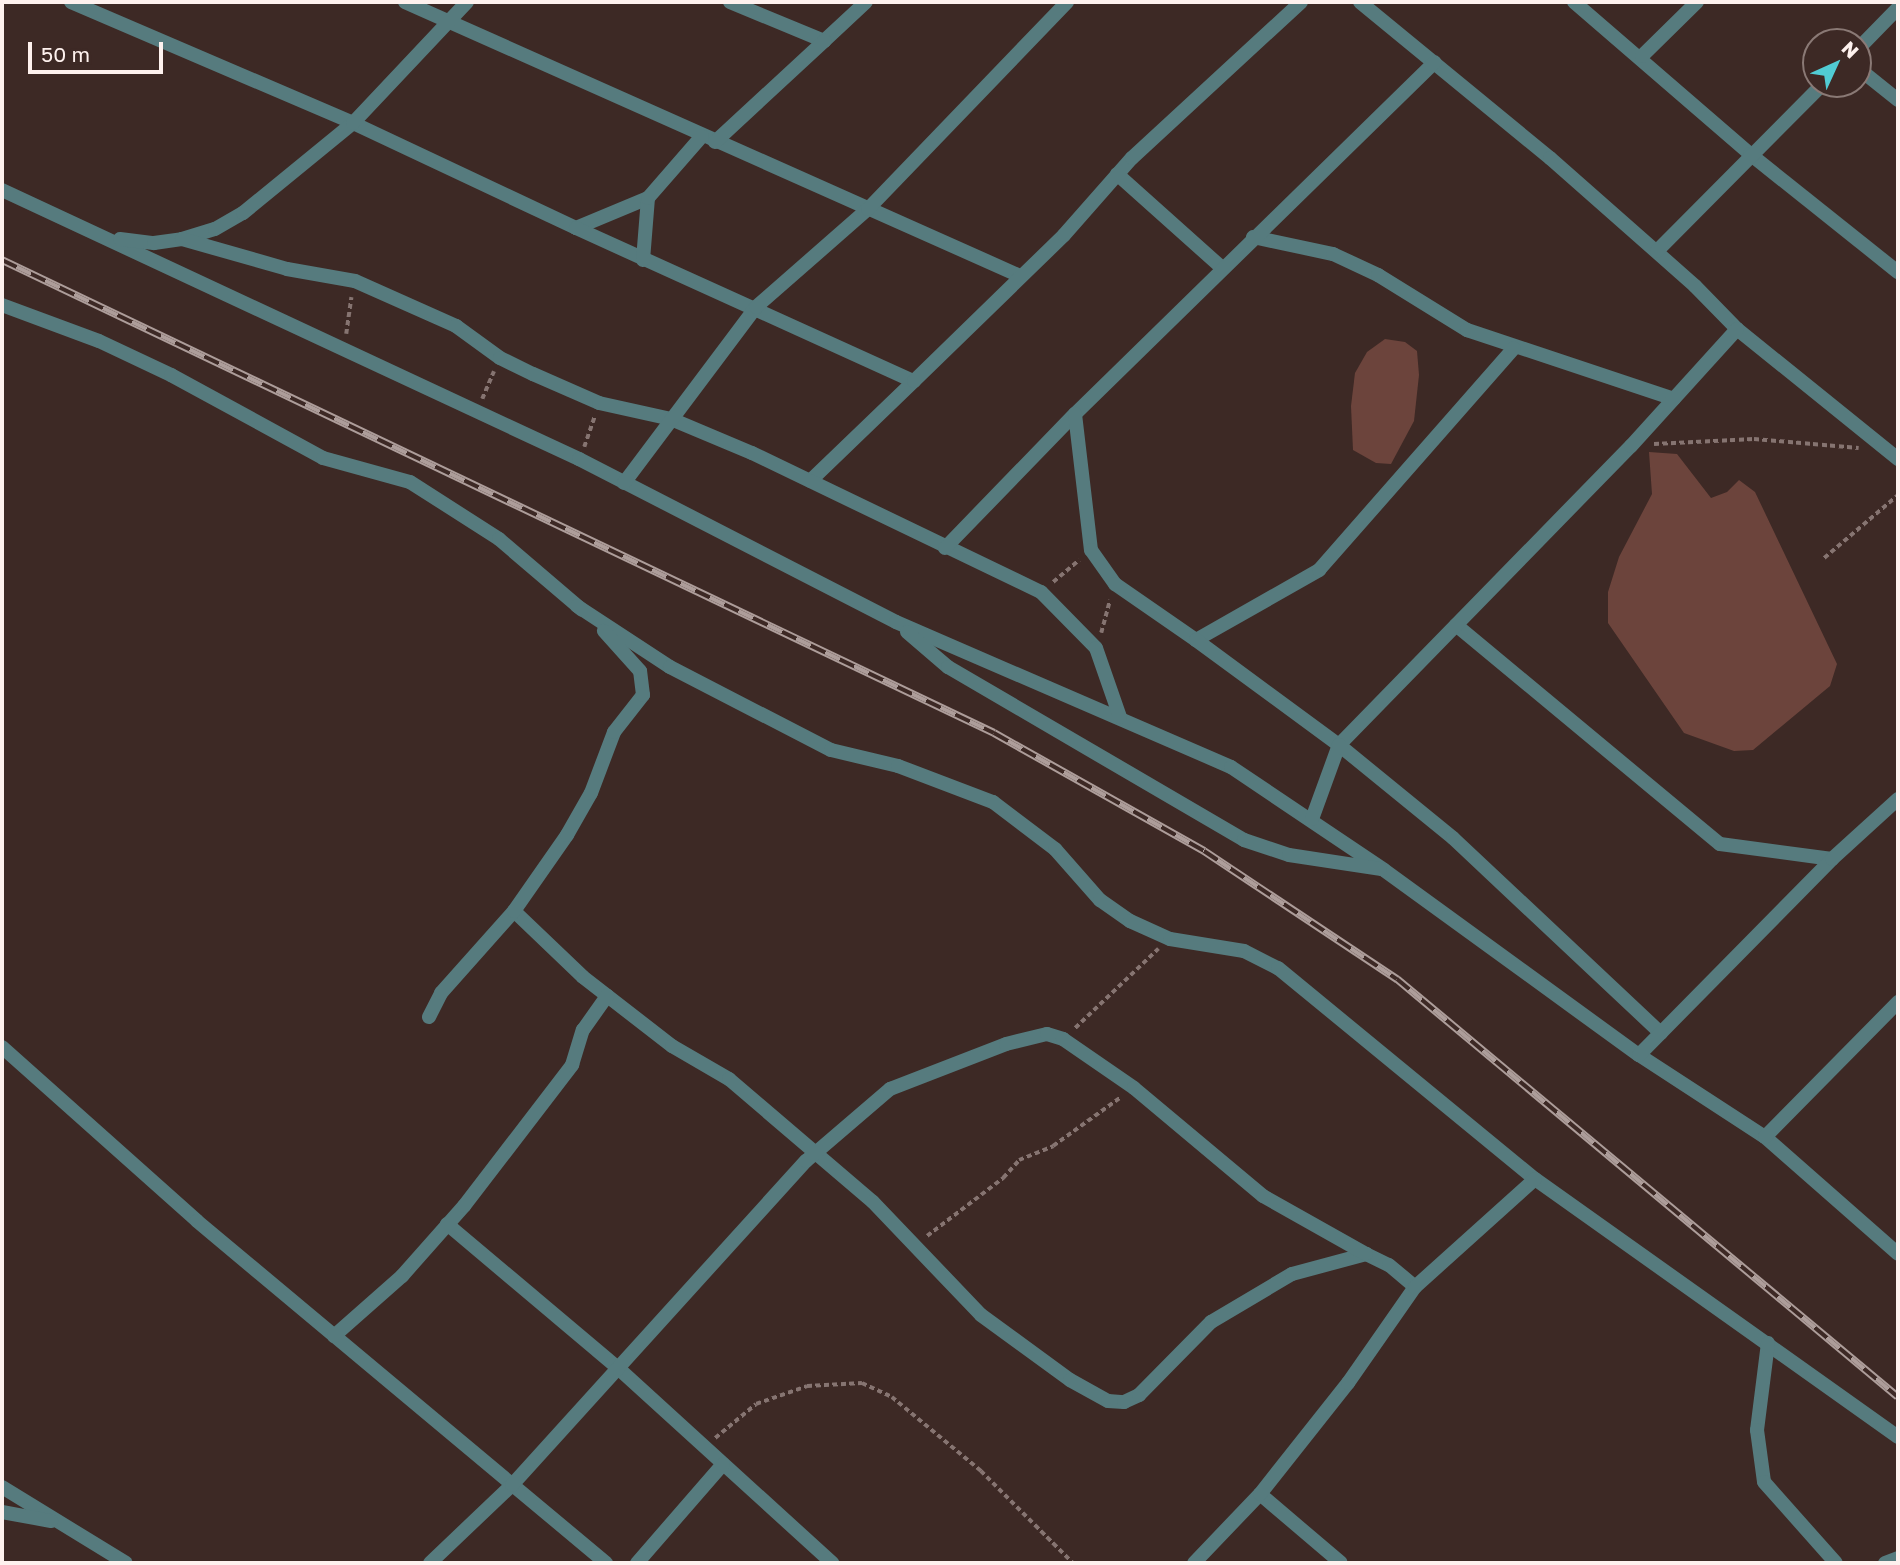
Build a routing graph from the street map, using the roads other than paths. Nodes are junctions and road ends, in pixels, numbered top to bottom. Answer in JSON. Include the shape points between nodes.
{"nodes":[{"id":1,"x":71,"y":2,"type":"edge"},
{"id":2,"x":405,"y":2,"type":"edge"},
{"id":3,"x":467,"y":2,"type":"edge"},
{"id":4,"x":730,"y":2,"type":"edge"},
{"id":5,"x":866,"y":2,"type":"edge"},
{"id":6,"x":1067,"y":2,"type":"edge"},
{"id":7,"x":1301,"y":2,"type":"edge"},
{"id":8,"x":1360,"y":2,"type":"edge"},
{"id":9,"x":1574,"y":2,"type":"edge"},
{"id":10,"x":1697,"y":2,"type":"edge"},
{"id":11,"x":1898,"y":8,"type":"edge"},
{"id":12,"x":447,"y":23,"type":"junction"},
{"id":13,"x":1872,"y":35,"type":"edge"},
{"id":14,"x":824,"y":41,"type":"junction"},
{"id":15,"x":1642,"y":56,"type":"junction"},
{"id":16,"x":1435,"y":62,"type":"junction"},
{"id":17,"x":1872,"y":79,"type":"edge"},
{"id":18,"x":1808,"y":98,"type":"edge"},
{"id":19,"x":1898,"y":100,"type":"edge"},
{"id":20,"x":353,"y":124,"type":"junction"},
{"id":21,"x":708,"y":139,"type":"junction"},
{"id":22,"x":1750,"y":154,"type":"junction"},
{"id":23,"x":1117,"y":174,"type":"junction"},
{"id":24,"x":2,"y":190,"type":"edge"},
{"id":25,"x":648,"y":198,"type":"junction"},
{"id":26,"x":868,"y":209,"type":"junction"},
{"id":27,"x":576,"y":228,"type":"junction"},
{"id":28,"x":104,"y":237,"type":"junction"},
{"id":29,"x":1253,"y":237,"type":"junction"},
{"id":30,"x":182,"y":239,"type":"junction"},
{"id":31,"x":1657,"y":251,"type":"junction"},
{"id":32,"x":643,"y":260,"type":"junction"},
{"id":33,"x":1221,"y":267,"type":"junction"},
{"id":34,"x":1898,"y":272,"type":"edge"},
{"id":35,"x":1020,"y":276,"type":"junction"},
{"id":36,"x":2,"y":305,"type":"edge"},
{"id":37,"x":756,"y":307,"type":"junction"},
{"id":38,"x":1737,"y":329,"type":"junction"},
{"id":39,"x":1514,"y":348,"type":"junction"},
{"id":40,"x":914,"y":381,"type":"junction"},
{"id":41,"x":1674,"y":399,"type":"junction"},
{"id":42,"x":1075,"y":414,"type":"junction"},
{"id":43,"x":671,"y":419,"type":"junction"},
{"id":44,"x":1898,"y":459,"type":"edge"},
{"id":45,"x":810,"y":481,"type":"junction"},
{"id":46,"x":624,"y":483,"type":"junction"},
{"id":47,"x":945,"y":548,"type":"junction"},
{"id":48,"x":577,"y":606,"type":"junction"},
{"id":49,"x":895,"y":622,"type":"junction"},
{"id":50,"x":1456,"y":625,"type":"junction"},
{"id":51,"x":1196,"y":640,"type":"junction"},
{"id":52,"x":1121,"y":717,"type":"junction"},
{"id":53,"x":1339,"y":745,"type":"junction"},
{"id":54,"x":1895,"y":807,"type":"edge"},
{"id":55,"x":1312,"y":820,"type":"junction"},
{"id":56,"x":1832,"y":859,"type":"junction"},
{"id":57,"x":1384,"y":870,"type":"junction"},
{"id":58,"x":514,"y":911,"type":"junction"},
{"id":59,"x":607,"y":996,"type":"junction"},
{"id":60,"x":1898,"y":1002,"type":"edge"},
{"id":61,"x":429,"y":1017,"type":"dead end"},
{"id":62,"x":1661,"y":1032,"type":"junction"},
{"id":63,"x":2,"y":1047,"type":"edge"},
{"id":64,"x":1639,"y":1055,"type":"junction"},
{"id":65,"x":1765,"y":1137,"type":"junction"},
{"id":66,"x":813,"y":1154,"type":"junction"},
{"id":67,"x":1535,"y":1179,"type":"junction"},
{"id":68,"x":447,"y":1224,"type":"junction"},
{"id":69,"x":1366,"y":1254,"type":"junction"},
{"id":70,"x":1898,"y":1254,"type":"edge"},
{"id":71,"x":1415,"y":1287,"type":"junction"},
{"id":72,"x":334,"y":1336,"type":"junction"},
{"id":73,"x":1768,"y":1343,"type":"junction"},
{"id":74,"x":618,"y":1368,"type":"junction"},
{"id":75,"x":1898,"y":1437,"type":"edge"},
{"id":76,"x":723,"y":1464,"type":"junction"},
{"id":77,"x":512,"y":1485,"type":"junction"},
{"id":78,"x":2,"y":1487,"type":"edge"},
{"id":79,"x":1259,"y":1494,"type":"junction"},
{"id":80,"x":2,"y":1512,"type":"edge"},
{"id":81,"x":59,"y":1522,"type":"junction"},
{"id":82,"x":1898,"y":1558,"type":"edge"},
{"id":83,"x":126,"y":1563,"type":"edge"},
{"id":84,"x":430,"y":1563,"type":"edge"},
{"id":85,"x":606,"y":1563,"type":"edge"},
{"id":86,"x":637,"y":1563,"type":"edge"},
{"id":87,"x":832,"y":1563,"type":"edge"},
{"id":88,"x":1194,"y":1563,"type":"edge"},
{"id":89,"x":1341,"y":1563,"type":"edge"},
{"id":90,"x":1836,"y":1563,"type":"edge"},
{"id":91,"x":1885,"y":1563,"type":"edge"}],
"edges":[{"from":1,"to":20,"type":"street"},
{"from":2,"to":12,"type":"street"},
{"from":3,"to":12,"type":"street"},
{"from":4,"to":14,"type":"street"},
{"from":5,"to":14,"type":"street"},
{"from":6,"to":26,"type":"street"},
{"from":7,"to":23,"type":"street"},
{"from":8,"to":16,"type":"street"},
{"from":9,"to":15,"type":"street"},
{"from":10,"to":15,"type":"street"},
{"from":11,"to":13,"type":"street"},
{"from":12,"to":20,"type":"street"},
{"from":12,"to":21,"type":"street"},
{"from":14,"to":21,"type":"street"},
{"from":15,"to":22,"type":"street"},
{"from":16,"to":29,"type":"street"},
{"from":16,"to":31,"type":"street"},
{"from":17,"to":19,"type":"street"},
{"from":18,"to":22,"type":"street"},
{"from":20,"to":27,"type":"street"},
{"from":20,"to":30,"type":"street","via":[[243,213],[215,229]]},
{"from":21,"to":25,"type":"street"},
{"from":21,"to":26,"type":"street"},
{"from":22,"to":31,"type":"street"},
{"from":22,"to":34,"type":"street"},
{"from":23,"to":33,"type":"street"},
{"from":23,"to":35,"type":"street","via":[[1064,235]]},
{"from":24,"to":28,"type":"street"},
{"from":25,"to":27,"type":"street"},
{"from":25,"to":32,"type":"street"},
{"from":26,"to":35,"type":"street"},
{"from":26,"to":37,"type":"street"},
{"from":27,"to":32,"type":"street"},
{"from":28,"to":30,"type":"street","via":[[154,243]]},
{"from":28,"to":46,"type":"street"},
{"from":29,"to":33,"type":"street"},
{"from":29,"to":39,"type":"street","via":[[1357,264],[1457,325]]},
{"from":30,"to":43,"type":"street","via":[[287,269],[355,281],[456,326],[500,358],[599,402]]},
{"from":31,"to":38,"type":"street"},
{"from":32,"to":37,"type":"street"},
{"from":33,"to":42,"type":"street"},
{"from":35,"to":40,"type":"street"},
{"from":36,"to":48,"type":"street","via":[[159,369],[323,458],[410,482],[499,539]]},
{"from":37,"to":40,"type":"street"},
{"from":37,"to":43,"type":"street"},
{"from":38,"to":41,"type":"street"},
{"from":38,"to":44,"type":"street"},
{"from":39,"to":41,"type":"street"},
{"from":39,"to":51,"type":"street","via":[[1319,570]]},
{"from":40,"to":45,"type":"street"},
{"from":41,"to":50,"type":"street"},
{"from":42,"to":47,"type":"street"},
{"from":42,"to":51,"type":"street","via":[[1091,550],[1115,584]]},
{"from":43,"to":45,"type":"street"},
{"from":43,"to":46,"type":"street"},
{"from":45,"to":47,"type":"street"},
{"from":46,"to":49,"type":"street"},
{"from":47,"to":52,"type":"street","via":[[1041,593],[1096,648]]},
{"from":48,"to":58,"type":"street","via":[[637,667],[643,695],[614,732],[594,786],[567,835]]},
{"from":48,"to":67,"type":"street","via":[[670,667],[831,750],[898,766],[993,802],[1055,849],[1100,900],[1130,922],[1170,939],[1244,951],[1278,968]]},
{"from":49,"to":52,"type":"street"},
{"from":49,"to":57,"type":"street","via":[[948,667],[1244,840],[1289,855]]},
{"from":50,"to":53,"type":"street"},
{"from":50,"to":56,"type":"street","via":[[1720,844]]},
{"from":51,"to":53,"type":"street"},
{"from":52,"to":55,"type":"street","via":[[1231,767]]},
{"from":53,"to":55,"type":"street"},
{"from":53,"to":62,"type":"street","via":[[1453,838]]},
{"from":54,"to":56,"type":"street"},
{"from":55,"to":57,"type":"street"},
{"from":56,"to":62,"type":"street"},
{"from":57,"to":64,"type":"street"},
{"from":58,"to":59,"type":"street"},
{"from":58,"to":61,"type":"street","via":[[441,993]]},
{"from":59,"to":66,"type":"street","via":[[672,1046],[729,1079]]},
{"from":59,"to":68,"type":"street","via":[[583,1030],[572,1065]]},
{"from":60,"to":65,"type":"street"},
{"from":62,"to":64,"type":"street"},
{"from":63,"to":72,"type":"street"},
{"from":64,"to":65,"type":"street"},
{"from":65,"to":70,"type":"street"},
{"from":66,"to":69,"type":"street","via":[[890,1089],[1006,1044],[1046,1034],[1063,1039],[1134,1088],[1263,1196]]},
{"from":66,"to":69,"type":"street","via":[[873,1202],[981,1315],[1093,1394],[1124,1402],[1139,1395],[1211,1322],[1292,1273]]},
{"from":66,"to":74,"type":"street"},
{"from":67,"to":71,"type":"street"},
{"from":67,"to":73,"type":"street"},
{"from":68,"to":72,"type":"street","via":[[402,1276]]},
{"from":68,"to":74,"type":"street"},
{"from":69,"to":71,"type":"street","via":[[1389,1265]]},
{"from":71,"to":79,"type":"street","via":[[1348,1383]]},
{"from":72,"to":77,"type":"street"},
{"from":73,"to":75,"type":"street"},
{"from":73,"to":90,"type":"street","via":[[1757,1430],[1764,1482]]},
{"from":74,"to":76,"type":"street"},
{"from":74,"to":77,"type":"street"},
{"from":76,"to":86,"type":"street"},
{"from":76,"to":87,"type":"street"},
{"from":77,"to":84,"type":"street"},
{"from":77,"to":85,"type":"street"},
{"from":78,"to":81,"type":"street"},
{"from":79,"to":88,"type":"street"},
{"from":79,"to":89,"type":"street"},
{"from":80,"to":81,"type":"street"},
{"from":81,"to":83,"type":"street"},
{"from":82,"to":91,"type":"street"}]}
